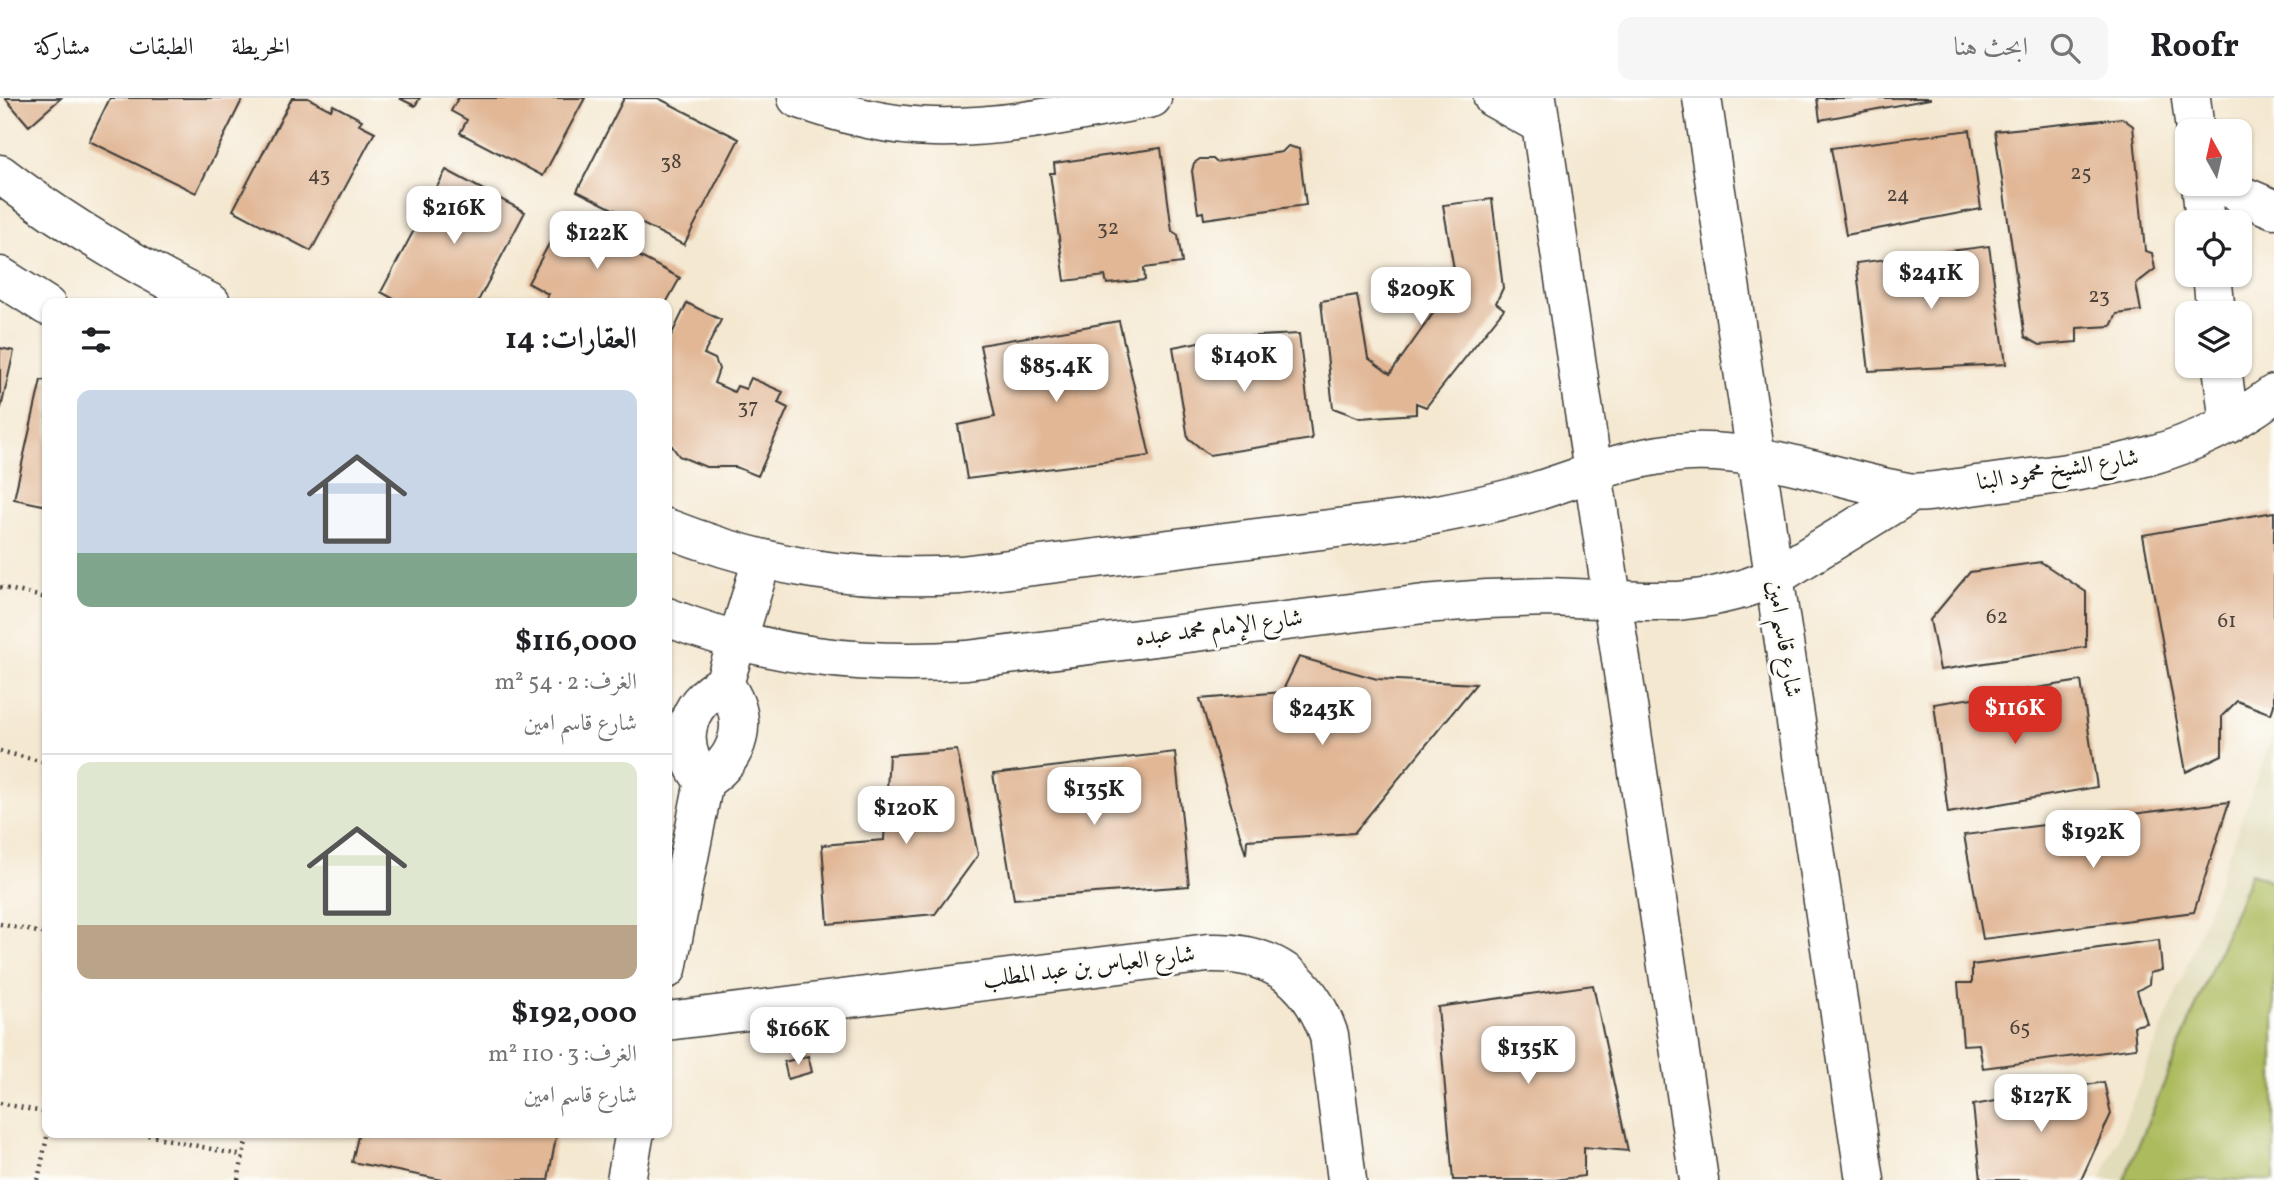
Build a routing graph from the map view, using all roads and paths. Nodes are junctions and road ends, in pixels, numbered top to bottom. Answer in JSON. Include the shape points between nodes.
{"nodes":[{"id":1,"x":797,"y":98,"type":"edge"},
{"id":2,"x":1152,"y":98,"type":"edge"},
{"id":3,"x":1493,"y":98,"type":"edge"},
{"id":4,"x":1702,"y":98,"type":"edge"},
{"id":5,"x":2191,"y":98,"type":"edge"},
{"id":6,"x":1539,"y":111,"type":"edge"},
{"id":7,"x":2194,"y":119,"type":"edge"},
{"id":8,"x":0,"y":174,"type":"edge"},
{"id":9,"x":2244,"y":196,"type":"edge"},
{"id":10,"x":2274,"y":209,"type":"edge"},
{"id":11,"x":0,"y":276,"type":"edge"},
{"id":12,"x":201,"y":298,"type":"edge"},
{"id":13,"x":42,"y":303,"type":"edge"},
{"id":14,"x":2223,"y":378,"type":"edge"},
{"id":15,"x":2274,"y":394,"type":"edge"},
{"id":16,"x":2229,"y":424,"type":"junction"},
{"id":17,"x":1756,"y":456,"type":"junction"},
{"id":18,"x":1592,"y":472,"type":"junction"},
{"id":19,"x":1911,"y":493,"type":"junction"},
{"id":20,"x":672,"y":530,"type":"edge"},
{"id":21,"x":762,"y":560,"type":"junction"},
{"id":22,"x":1773,"y":578,"type":"junction"},
{"id":23,"x":0,"y":590,"type":"edge"},
{"id":24,"x":42,"y":597,"type":"edge"},
{"id":25,"x":1611,"y":598,"type":"junction"},
{"id":26,"x":672,"y":619,"type":"edge"},
{"id":27,"x":737,"y":641,"type":"junction"},
{"id":28,"x":724,"y":684,"type":"junction"},
{"id":29,"x":0,"y":751,"type":"edge"},
{"id":30,"x":42,"y":761,"type":"edge"},
{"id":31,"x":704,"y":781,"type":"junction"},
{"id":32,"x":0,"y":924,"type":"edge"},
{"id":33,"x":42,"y":933,"type":"edge"},
{"id":34,"x":672,"y":944,"type":"edge"},
{"id":35,"x":672,"y":1020,"type":"edge"},
{"id":36,"x":0,"y":1103,"type":"edge"},
{"id":37,"x":42,"y":1113,"type":"edge"},
{"id":38,"x":47,"y":1138,"type":"edge"},
{"id":39,"x":161,"y":1138,"type":"edge"},
{"id":40,"x":247,"y":1138,"type":"edge"},
{"id":41,"x":634,"y":1138,"type":"edge"},
{"id":42,"x":243,"y":1156,"type":"junction"},
{"id":43,"x":38,"y":1180,"type":"edge"},
{"id":44,"x":238,"y":1180,"type":"edge"},
{"id":45,"x":625,"y":1180,"type":"edge"},
{"id":46,"x":1347,"y":1180,"type":"edge"},
{"id":47,"x":1699,"y":1180,"type":"edge"},
{"id":48,"x":1865,"y":1180,"type":"edge"}],
"edges":[{"from":1,"to":2,"type":"street","via":[[857,116],[931,127],[1006,123]]},
{"from":3,"to":6,"type":"street"},
{"from":4,"to":17,"type":"street","name":"شارع قاسم امين"},
{"from":5,"to":7,"type":"street"},
{"from":6,"to":18,"type":"street"},
{"from":8,"to":12,"type":"street","via":[[93,240]]},
{"from":9,"to":10,"type":"street"},
{"from":11,"to":13,"type":"street"},
{"from":14,"to":16,"type":"street"},
{"from":15,"to":16,"type":"street","name":"شارع الشيخ محمود البنا"},
{"from":16,"to":19,"type":"street","name":"شارع الشيخ محمود البنا","via":[[2174,449],[2127,463]]},
{"from":17,"to":18,"type":"street","via":[[1657,454]]},
{"from":17,"to":19,"type":"street","name":"شارع الشيخ محمود البنا"},
{"from":17,"to":22,"type":"street","name":"شارع قاسم امين"},
{"from":18,"to":21,"type":"street","via":[[1512,497],[1418,518],[961,575],[861,576]]},
{"from":18,"to":25,"type":"street"},
{"from":19,"to":22,"type":"street","name":"شارع الشيخ محمود البنا"},
{"from":20,"to":21,"type":"street"},
{"from":21,"to":27,"type":"street"},
{"from":22,"to":25,"type":"street","name":"شارع الإمام محمد عبده","via":[[1710,597],[1667,601]]},
{"from":22,"to":48,"type":"street","name":"شارع قاسم امين"},
{"from":23,"to":24,"type":"path"},
{"from":25,"to":27,"type":"street","name":"شارع الإمام محمد عبده","via":[[1487,598],[921,663],[828,659]]},
{"from":25,"to":47,"type":"street"},
{"from":26,"to":27,"type":"street","name":"شارع الإمام محمد عبده"},
{"from":27,"to":28,"type":"street"},
{"from":28,"to":31,"type":"street","via":[[736,704],[737,741],[725,764]]},
{"from":28,"to":31,"type":"street","via":[[703,697],[687,730],[687,752]]},
{"from":29,"to":30,"type":"path"},
{"from":31,"to":34,"type":"street"},
{"from":32,"to":33,"type":"path"},
{"from":35,"to":46,"type":"street","name":"شارع العباس بن عبد المطلب","via":[[1208,953],[1248,955],[1276,966],[1300,984],[1322,1016],[1329,1035]]},
{"from":36,"to":37,"type":"path"},
{"from":38,"to":43,"type":"path"},
{"from":39,"to":42,"type":"path"},
{"from":40,"to":42,"type":"path"},
{"from":41,"to":45,"type":"street"},
{"from":42,"to":44,"type":"path"}]}
